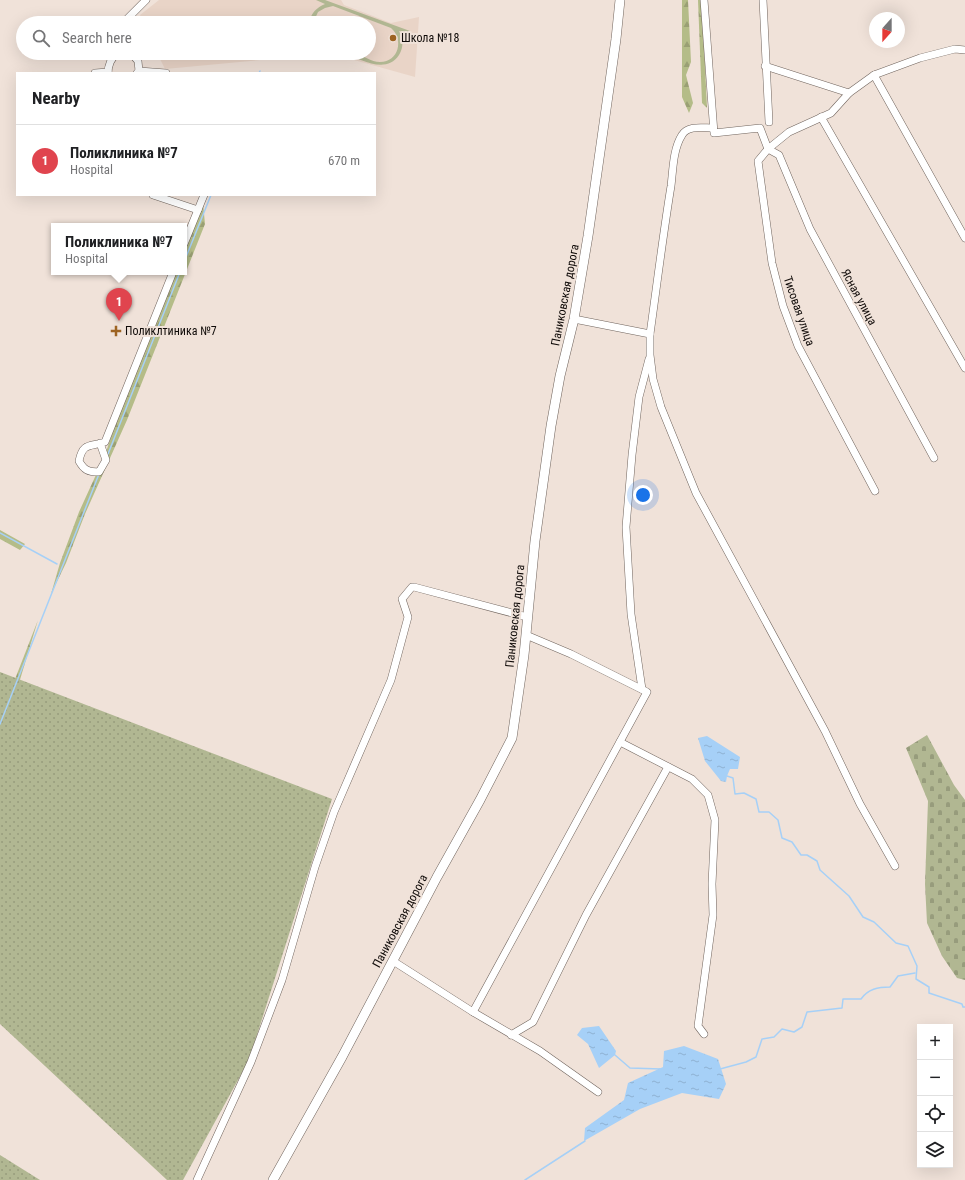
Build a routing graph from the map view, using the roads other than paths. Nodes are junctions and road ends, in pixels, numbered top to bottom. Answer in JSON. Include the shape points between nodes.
{"nodes":[{"id":1,"x":146,"y":0,"type":"edge"},
{"id":2,"x":620,"y":0,"type":"edge"},
{"id":3,"x":704,"y":0,"type":"edge"},
{"id":4,"x":763,"y":0,"type":"edge"},
{"id":5,"x":130,"y":16,"type":"edge"},
{"id":6,"x":965,"y":50,"type":"edge"},
{"id":7,"x":111,"y":60,"type":"edge"},
{"id":8,"x":137,"y":60,"type":"edge"},
{"id":9,"x":765,"y":66,"type":"junction"},
{"id":10,"x":108,"y":72,"type":"edge"},
{"id":11,"x":138,"y":72,"type":"edge"},
{"id":12,"x":874,"y":75,"type":"junction"},
{"id":13,"x":849,"y":93,"type":"junction"},
{"id":14,"x":821,"y":117,"type":"junction"},
{"id":15,"x":769,"y":122,"type":"dead end"},
{"id":16,"x":713,"y":128,"type":"junction"},
{"id":17,"x":768,"y":149,"type":"junction"},
{"id":18,"x":156,"y":196,"type":"edge"},
{"id":19,"x":204,"y":196,"type":"edge"},
{"id":20,"x":198,"y":210,"type":"junction"},
{"id":21,"x":187,"y":237,"type":"edge"},
{"id":22,"x":965,"y":238,"type":"edge"},
{"id":23,"x":172,"y":275,"type":"edge"},
{"id":24,"x":574,"y":319,"type":"junction"},
{"id":25,"x":650,"y":334,"type":"junction"},
{"id":26,"x":650,"y":355,"type":"junction"},
{"id":27,"x":965,"y":368,"type":"edge"},
{"id":28,"x":100,"y":443,"type":"dead end"},
{"id":29,"x":934,"y":458,"type":"dead end"},
{"id":30,"x":874,"y":491,"type":"dead end"},
{"id":31,"x":527,"y":617,"type":"junction"},
{"id":32,"x":526,"y":635,"type":"junction"},
{"id":33,"x":642,"y":689,"type":"junction"},
{"id":34,"x":620,"y":742,"type":"junction"},
{"id":35,"x":668,"y":767,"type":"junction"},
{"id":36,"x":895,"y":866,"type":"dead end"},
{"id":37,"x":393,"y":960,"type":"junction"},
{"id":38,"x":473,"y":1012,"type":"junction"},
{"id":39,"x":704,"y":1034,"type":"dead end"},
{"id":40,"x":511,"y":1035,"type":"junction"},
{"id":41,"x":598,"y":1092,"type":"dead end"},
{"id":42,"x":197,"y":1180,"type":"edge"},
{"id":43,"x":272,"y":1180,"type":"edge"}],
"edges":[{"from":1,"to":5,"type":"street"},
{"from":2,"to":24,"type":"street","name":"Паниковская дорога","via":[[588,236]]},
{"from":3,"to":16,"type":"street"},
{"from":4,"to":9,"type":"street"},
{"from":6,"to":12,"type":"street","via":[[934,53]]},
{"from":7,"to":10,"type":"street"},
{"from":8,"to":11,"type":"street"},
{"from":9,"to":13,"type":"street"},
{"from":9,"to":15,"type":"street"},
{"from":12,"to":13,"type":"street"},
{"from":12,"to":22,"type":"street"},
{"from":13,"to":14,"type":"street","via":[[831,113]]},
{"from":14,"to":17,"type":"street","via":[[789,132]]},
{"from":14,"to":27,"type":"street"},
{"from":16,"to":17,"type":"street","via":[[714,133],[760,128]]},
{"from":16,"to":25,"type":"street","via":[[689,129],[682,134],[677,149],[663,231]]},
{"from":17,"to":29,"type":"street","name":"Ясная улица","via":[[779,155],[810,229]]},
{"from":17,"to":30,"type":"street","name":"Тисовая улица","via":[[758,161],[772,263],[783,306],[798,346]]},
{"from":18,"to":20,"type":"street"},
{"from":19,"to":20,"type":"street"},
{"from":20,"to":21,"type":"street"},
{"from":23,"to":28,"type":"street","via":[[105,442]]},
{"from":24,"to":25,"type":"street"},
{"from":24,"to":31,"type":"street","name":"Паниковская дорога","via":[[553,414]]},
{"from":25,"to":26,"type":"street"},
{"from":26,"to":33,"type":"street","via":[[639,397],[626,527],[631,614]]},
{"from":26,"to":36,"type":"street","via":[[653,379],[661,407],[696,493]]},
{"from":31,"to":32,"type":"street","name":"Паниковская дорога"},
{"from":31,"to":42,"type":"street","via":[[414,587],[402,599],[408,617],[391,680],[334,812],[282,980],[251,1062]]},
{"from":32,"to":33,"type":"street"},
{"from":32,"to":37,"type":"street","name":"Паниковская дорога","via":[[512,738]]},
{"from":33,"to":34,"type":"street","via":[[647,692]]},
{"from":34,"to":35,"type":"street"},
{"from":34,"to":38,"type":"street"},
{"from":35,"to":39,"type":"street","via":[[692,779],[708,795],[715,820],[713,915],[698,1026]]},
{"from":35,"to":40,"type":"street","via":[[586,915],[533,1022]]},
{"from":37,"to":38,"type":"street"},
{"from":37,"to":43,"type":"street","name":"Паниковская дорога","via":[[342,1057]]},
{"from":38,"to":40,"type":"street"},
{"from":40,"to":41,"type":"street","via":[[540,1051]]}]}
